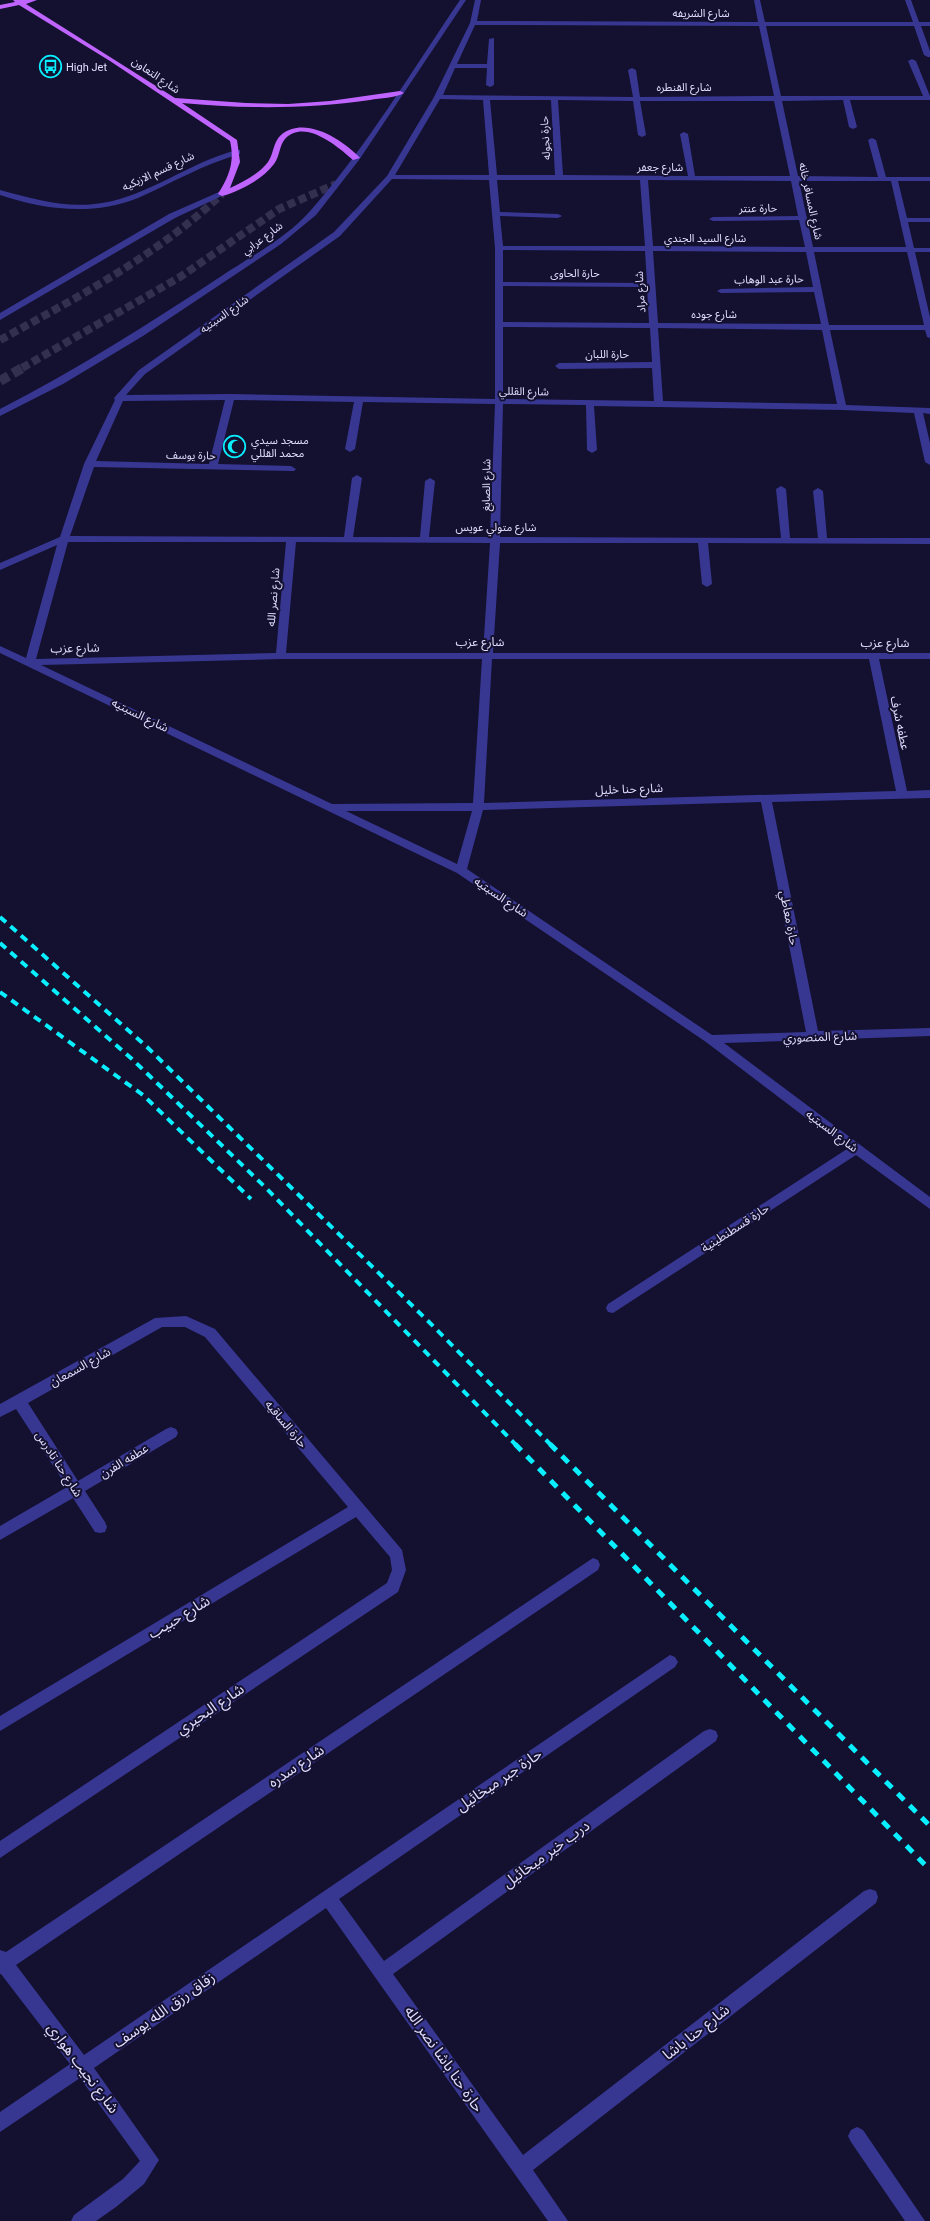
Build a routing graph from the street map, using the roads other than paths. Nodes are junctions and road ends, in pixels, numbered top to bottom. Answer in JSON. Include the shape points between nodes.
{"nodes":[{"id":1,"x":34,"y":0,"type":"edge"},
{"id":2,"x":463,"y":0,"type":"edge"},
{"id":3,"x":478,"y":0,"type":"edge"},
{"id":4,"x":757,"y":0,"type":"edge"},
{"id":5,"x":908,"y":0,"type":"edge"},
{"id":6,"x":18,"y":2,"type":"edge"},
{"id":7,"x":0,"y":7,"type":"edge"},
{"id":8,"x":473,"y":23,"type":"junction"},
{"id":9,"x":762,"y":23,"type":"junction"},
{"id":10,"x":918,"y":24,"type":"junction"},
{"id":11,"x":930,"y":24,"type":"edge"},
{"id":12,"x":492,"y":39,"type":"dead end"},
{"id":13,"x":928,"y":55,"type":"dead end"},
{"id":14,"x":912,"y":61,"type":"dead end"},
{"id":15,"x":452,"y":66,"type":"junction"},
{"id":16,"x":491,"y":66,"type":"junction"},
{"id":17,"x":632,"y":70,"type":"dead end"},
{"id":18,"x":490,"y":86,"type":"dead end"},
{"id":19,"x":400,"y":93,"type":"junction"},
{"id":20,"x":438,"y":97,"type":"junction"},
{"id":21,"x":486,"y":98,"type":"junction"},
{"id":22,"x":554,"y":98,"type":"junction"},
{"id":23,"x":778,"y":98,"type":"junction"},
{"id":24,"x":846,"y":98,"type":"junction"},
{"id":25,"x":928,"y":98,"type":"edge"},
{"id":26,"x":637,"y":99,"type":"junction"},
{"id":27,"x":171,"y":100,"type":"junction"},
{"id":28,"x":853,"y":127,"type":"dead end"},
{"id":29,"x":684,"y":134,"type":"dead end"},
{"id":30,"x":642,"y":136,"type":"dead end"},
{"id":31,"x":872,"y":140,"type":"dead end"},
{"id":32,"x":237,"y":152,"type":"junction"},
{"id":33,"x":356,"y":158,"type":"junction"},
{"id":34,"x":390,"y":177,"type":"junction"},
{"id":35,"x":558,"y":177,"type":"junction"},
{"id":36,"x":494,"y":178,"type":"junction"},
{"id":37,"x":644,"y":178,"type":"junction"},
{"id":38,"x":692,"y":178,"type":"junction"},
{"id":39,"x":794,"y":178,"type":"junction"},
{"id":40,"x":883,"y":179,"type":"junction"},
{"id":41,"x":894,"y":179,"type":"junction"},
{"id":42,"x":930,"y":179,"type":"edge"},
{"id":43,"x":0,"y":192,"type":"edge"},
{"id":44,"x":222,"y":194,"type":"junction"},
{"id":45,"x":497,"y":214,"type":"junction"},
{"id":46,"x":558,"y":216,"type":"dead end"},
{"id":47,"x":802,"y":218,"type":"junction"},
{"id":48,"x":713,"y":219,"type":"dead end"},
{"id":49,"x":903,"y":220,"type":"junction"},
{"id":50,"x":930,"y":220,"type":"edge"},
{"id":51,"x":499,"y":248,"type":"junction"},
{"id":52,"x":649,"y":249,"type":"junction"},
{"id":53,"x":809,"y":249,"type":"junction"},
{"id":54,"x":910,"y":250,"type":"junction"},
{"id":55,"x":930,"y":250,"type":"edge"},
{"id":56,"x":498,"y":284,"type":"junction"},
{"id":57,"x":651,"y":285,"type":"junction"},
{"id":58,"x":919,"y":287,"type":"junction"},
{"id":59,"x":930,"y":287,"type":"edge"},
{"id":60,"x":818,"y":290,"type":"junction"},
{"id":61,"x":721,"y":292,"type":"dead end"},
{"id":62,"x":0,"y":317,"type":"edge"},
{"id":63,"x":498,"y":324,"type":"junction"},
{"id":64,"x":654,"y":325,"type":"junction"},
{"id":65,"x":825,"y":326,"type":"junction"},
{"id":66,"x":930,"y":331,"type":"edge"},
{"id":67,"x":656,"y":365,"type":"junction"},
{"id":68,"x":559,"y":366,"type":"dead end"},
{"id":69,"x":230,"y":397,"type":"junction"},
{"id":70,"x":118,"y":398,"type":"junction"},
{"id":71,"x":359,"y":400,"type":"junction"},
{"id":72,"x":499,"y":402,"type":"junction"},
{"id":73,"x":590,"y":404,"type":"junction"},
{"id":74,"x":659,"y":405,"type":"junction"},
{"id":75,"x":842,"y":407,"type":"junction"},
{"id":76,"x":918,"y":410,"type":"junction"},
{"id":77,"x":930,"y":411,"type":"edge"},
{"id":78,"x":0,"y":413,"type":"edge"},
{"id":79,"x":350,"y":449,"type":"dead end"},
{"id":80,"x":592,"y":450,"type":"dead end"},
{"id":81,"x":930,"y":462,"type":"edge"},
{"id":82,"x":89,"y":464,"type":"junction"},
{"id":83,"x":214,"y":467,"type":"junction"},
{"id":84,"x":291,"y":469,"type":"dead end"},
{"id":85,"x":357,"y":478,"type":"dead end"},
{"id":86,"x":430,"y":481,"type":"dead end"},
{"id":87,"x":781,"y":489,"type":"dead end"},
{"id":88,"x":818,"y":491,"type":"dead end"},
{"id":89,"x":62,"y":539,"type":"junction"},
{"id":90,"x":348,"y":539,"type":"junction"},
{"id":91,"x":495,"y":539,"type":"junction"},
{"id":92,"x":291,"y":540,"type":"junction"},
{"id":93,"x":424,"y":540,"type":"junction"},
{"id":94,"x":703,"y":541,"type":"junction"},
{"id":95,"x":786,"y":541,"type":"junction"},
{"id":96,"x":823,"y":541,"type":"junction"},
{"id":97,"x":930,"y":542,"type":"edge"},
{"id":98,"x":0,"y":567,"type":"edge"},
{"id":99,"x":707,"y":584,"type":"dead end"},
{"id":100,"x":0,"y":649,"type":"edge"},
{"id":101,"x":489,"y":655,"type":"junction"},
{"id":102,"x":281,"y":656,"type":"junction"},
{"id":103,"x":873,"y":656,"type":"junction"},
{"id":104,"x":930,"y":656,"type":"edge"},
{"id":105,"x":30,"y":662,"type":"junction"},
{"id":106,"x":930,"y":794,"type":"edge"},
{"id":107,"x":902,"y":795,"type":"junction"},
{"id":108,"x":766,"y":799,"type":"junction"},
{"id":109,"x":329,"y":807,"type":"junction"},
{"id":110,"x":478,"y":807,"type":"junction"},
{"id":111,"x":461,"y":870,"type":"junction"},
{"id":112,"x":930,"y":1032,"type":"edge"},
{"id":113,"x":813,"y":1037,"type":"junction"},
{"id":114,"x":710,"y":1039,"type":"junction"},
{"id":115,"x":856,"y":1149,"type":"junction"},
{"id":116,"x":930,"y":1204,"type":"edge"},
{"id":117,"x":613,"y":1308,"type":"dead end"},
{"id":118,"x":160,"y":1322,"type":"joint"},
{"id":119,"x":19,"y":1401,"type":"junction"},
{"id":120,"x":0,"y":1411,"type":"edge"},
{"id":121,"x":171,"y":1433,"type":"dead end"},
{"id":122,"x":76,"y":1489,"type":"junction"},
{"id":123,"x":357,"y":1509,"type":"junction"},
{"id":124,"x":100,"y":1527,"type":"dead end"},
{"id":125,"x":0,"y":1534,"type":"edge"},
{"id":126,"x":397,"y":1555,"type":"joint"},
{"id":127,"x":593,"y":1565,"type":"dead end"},
{"id":128,"x":670,"y":1662,"type":"dead end"},
{"id":129,"x":0,"y":1724,"type":"edge"},
{"id":130,"x":710,"y":1736,"type":"dead end"},
{"id":131,"x":0,"y":1850,"type":"edge"},
{"id":132,"x":328,"y":1897,"type":"junction"},
{"id":133,"x":870,"y":1897,"type":"dead end"},
{"id":134,"x":1,"y":1963,"type":"edge"},
{"id":135,"x":382,"y":1972,"type":"junction"},
{"id":136,"x":82,"y":2066,"type":"junction"},
{"id":137,"x":0,"y":2123,"type":"edge"},
{"id":138,"x":857,"y":2136,"type":"dead end"},
{"id":139,"x":521,"y":2168,"type":"junction"},
{"id":140,"x":80,"y":2221,"type":"edge"},
{"id":141,"x":559,"y":2221,"type":"edge"},
{"id":142,"x":916,"y":2221,"type":"edge"}],
"edges":[{"from":1,"to":6,"type":"main road"},
{"from":2,"to":19,"type":"street","name":"شارع عرابي"},
{"from":3,"to":8,"type":"street","name":"شارع السبتيه"},
{"from":4,"to":9,"type":"street","name":"شارع المسافر خانه"},
{"from":5,"to":10,"type":"street"},
{"from":6,"to":7,"type":"main road"},
{"from":6,"to":27,"type":"main road","name":"شارع التعاون"},
{"from":8,"to":9,"type":"street","name":"شارع الشريفه"},
{"from":8,"to":15,"type":"street","name":"شارع السبتيه"},
{"from":9,"to":10,"type":"street","name":"شارع الشريفه"},
{"from":9,"to":23,"type":"street","name":"شارع المسافر خانه"},
{"from":10,"to":11,"type":"street","name":"شارع الشريفه"},
{"from":10,"to":13,"type":"street"},
{"from":12,"to":16,"type":"street"},
{"from":14,"to":25,"type":"street"},
{"from":15,"to":16,"type":"street"},
{"from":15,"to":20,"type":"street","name":"شارع السبتيه"},
{"from":16,"to":18,"type":"street"},
{"from":17,"to":26,"type":"street"},
{"from":19,"to":27,"type":"main road","via":[[290,106]]},
{"from":19,"to":33,"type":"street","name":"شارع عرابي"},
{"from":20,"to":21,"type":"street","name":"شارع القنطره"},
{"from":20,"to":34,"type":"street","name":"شارع السبتيه"},
{"from":21,"to":22,"type":"street","name":"شارع القنطره"},
{"from":21,"to":36,"type":"street","name":"شارع الصايغ"},
{"from":22,"to":26,"type":"street","name":"شارع القنطره"},
{"from":22,"to":35,"type":"street","name":"حارة نجوله"},
{"from":23,"to":24,"type":"street","name":"شارع القنطره"},
{"from":23,"to":26,"type":"street","name":"شارع القنطره"},
{"from":23,"to":39,"type":"street","name":"شارع المسافر خانه"},
{"from":24,"to":25,"type":"street","name":"شارع القنطره"},
{"from":24,"to":28,"type":"street"},
{"from":26,"to":30,"type":"street"},
{"from":27,"to":32,"type":"main road","name":"شارع التعاون","via":[[233,140]]},
{"from":29,"to":38,"type":"street"},
{"from":31,"to":40,"type":"street"},
{"from":32,"to":43,"type":"street","name":"شارع قسم الازبكيه","via":[[211,160],[133,197],[108,204],[52,206]]},
{"from":32,"to":44,"type":"main road","via":[[235,172]]},
{"from":33,"to":44,"type":"main road","via":[[321,131],[291,132],[281,138],[272,162],[260,174]]},
{"from":33,"to":78,"type":"street","name":"شارع عرابي","via":[[313,212],[278,242],[140,334]]},
{"from":34,"to":36,"type":"street","name":"شارع جعفر"},
{"from":34,"to":70,"type":"street","name":"شارع السبتيه","via":[[337,234],[142,372]]},
{"from":35,"to":36,"type":"street","name":"شارع جعفر"},
{"from":35,"to":37,"type":"street","name":"شارع جعفر"},
{"from":36,"to":45,"type":"street","name":"شارع الصايغ"},
{"from":37,"to":38,"type":"street","name":"شارع جعفر"},
{"from":37,"to":52,"type":"street","name":"شارع مراد"},
{"from":38,"to":39,"type":"street","name":"شارع جعفر"},
{"from":39,"to":40,"type":"street","name":"شارع جعفر"},
{"from":39,"to":47,"type":"street","name":"شارع المسافر خانه"},
{"from":40,"to":41,"type":"street","name":"شارع جعفر"},
{"from":41,"to":42,"type":"street","name":"شارع جعفر"},
{"from":41,"to":49,"type":"street"},
{"from":44,"to":62,"type":"street","via":[[172,216]]},
{"from":45,"to":46,"type":"street"},
{"from":45,"to":51,"type":"street","name":"شارع الصايغ"},
{"from":47,"to":48,"type":"street","name":"حارة عنتر"},
{"from":47,"to":53,"type":"street","name":"شارع المسافر خانه"},
{"from":49,"to":50,"type":"street"},
{"from":49,"to":54,"type":"street"},
{"from":51,"to":52,"type":"street","name":"شارع السيد الجندي"},
{"from":51,"to":56,"type":"street","name":"شارع الصايغ"},
{"from":52,"to":53,"type":"street","name":"شارع السيد الجندي"},
{"from":52,"to":57,"type":"street","name":"شارع مراد"},
{"from":53,"to":54,"type":"street","name":"شارع السيد الجندي"},
{"from":53,"to":60,"type":"street","name":"شارع المسافر خانه"},
{"from":54,"to":55,"type":"street","name":"شارع السيد الجندي"},
{"from":54,"to":58,"type":"street"},
{"from":56,"to":57,"type":"street","name":"حارة الحاوى"},
{"from":56,"to":63,"type":"street","name":"شارع الصايغ"},
{"from":57,"to":64,"type":"street","name":"شارع مراد"},
{"from":58,"to":59,"type":"street"},
{"from":58,"to":66,"type":"street"},
{"from":60,"to":61,"type":"street","name":"حارة عبد الوهاب"},
{"from":60,"to":65,"type":"street","name":"شارع المسافر خانه"},
{"from":63,"to":64,"type":"street","name":"شارع جوده"},
{"from":63,"to":72,"type":"street","name":"شارع الصايغ"},
{"from":64,"to":65,"type":"street","name":"شارع جوده"},
{"from":64,"to":67,"type":"street","name":"شارع مراد"},
{"from":65,"to":66,"type":"street","name":"شارع جوده"},
{"from":65,"to":75,"type":"street","name":"شارع المسافر خانه"},
{"from":67,"to":68,"type":"street","name":"حارة اللبان"},
{"from":67,"to":74,"type":"street","name":"شارع مراد"},
{"from":69,"to":70,"type":"street","name":"شارع القللي"},
{"from":69,"to":71,"type":"street","name":"شارع القللي"},
{"from":69,"to":83,"type":"street"},
{"from":70,"to":82,"type":"street","name":"شارع السبتيه"},
{"from":71,"to":72,"type":"street","name":"شارع القللي"},
{"from":71,"to":79,"type":"street"},
{"from":72,"to":73,"type":"street","name":"شارع القللي"},
{"from":72,"to":91,"type":"street","name":"شارع الصايغ"},
{"from":73,"to":74,"type":"street","name":"شارع القللي"},
{"from":73,"to":80,"type":"street"},
{"from":74,"to":75,"type":"street","name":"شارع القللي"},
{"from":75,"to":76,"type":"street","name":"شارع القللي"},
{"from":76,"to":77,"type":"street","name":"شارع القللي"},
{"from":76,"to":81,"type":"street"},
{"from":82,"to":83,"type":"street","name":"حارة يوسف"},
{"from":82,"to":89,"type":"street","name":"شارع السبتيه"},
{"from":83,"to":84,"type":"street","name":"حارة يوسف"},
{"from":85,"to":90,"type":"street"},
{"from":86,"to":93,"type":"street"},
{"from":87,"to":95,"type":"street"},
{"from":88,"to":96,"type":"street"},
{"from":89,"to":92,"type":"street","name":"شارع متولي عويس"},
{"from":89,"to":98,"type":"street"},
{"from":89,"to":105,"type":"street","name":"شارع السبتيه"},
{"from":90,"to":92,"type":"street","name":"شارع متولي عويس"},
{"from":90,"to":93,"type":"street","name":"شارع متولي عويس"},
{"from":91,"to":93,"type":"street","name":"شارع متولي عويس"},
{"from":91,"to":94,"type":"street","name":"شارع متولي عويس"},
{"from":91,"to":101,"type":"street","name":"شارع الصايغ"},
{"from":92,"to":102,"type":"street","name":"شارع نصر الله"},
{"from":94,"to":95,"type":"street","name":"شارع متولي عويس"},
{"from":94,"to":99,"type":"street"},
{"from":95,"to":96,"type":"street","name":"شارع متولي عويس"},
{"from":96,"to":97,"type":"street","name":"شارع متولي عويس"},
{"from":100,"to":105,"type":"street","name":"شارع السبتيه"},
{"from":101,"to":102,"type":"street","name":"شارع عزب"},
{"from":101,"to":103,"type":"street","name":"شارع عزب"},
{"from":101,"to":110,"type":"street","name":"شارع الصايغ"},
{"from":102,"to":105,"type":"street","name":"شارع عزب"},
{"from":103,"to":104,"type":"street","name":"شارع عزب"},
{"from":103,"to":107,"type":"street","name":"عطفه شرف"},
{"from":105,"to":109,"type":"street","name":"شارع السبتيه"},
{"from":106,"to":107,"type":"street","name":"شارع حنا خليل"},
{"from":107,"to":108,"type":"street","name":"شارع حنا خليل"},
{"from":108,"to":110,"type":"street","name":"شارع حنا خليل"},
{"from":108,"to":113,"type":"street","name":"حارة معاطي"},
{"from":109,"to":110,"type":"street","name":"شارع حنا خليل"},
{"from":109,"to":111,"type":"street","name":"شارع السبتيه"},
{"from":110,"to":111,"type":"street","name":"شارع الصايغ"},
{"from":111,"to":114,"type":"street","name":"شارع السبتيه"},
{"from":112,"to":113,"type":"street","name":"شارع المنصوري"},
{"from":113,"to":114,"type":"street","name":"شارع المنصوري"},
{"from":114,"to":115,"type":"street","name":"شارع السبتيه"},
{"from":115,"to":116,"type":"street","name":"شارع السبتيه"},
{"from":115,"to":117,"type":"street","name":"حارة قسطنطينية"},
{"from":118,"to":119,"type":"street","name":"شارع السمعان"},
{"from":118,"to":123,"type":"street","name":"حارة الساقيه","via":[[186,1321],[210,1333]]},
{"from":119,"to":120,"type":"street","name":"شارع السمعان"},
{"from":119,"to":122,"type":"street","name":"شارع حنا تادرس"},
{"from":121,"to":122,"type":"street","name":"عطفه الفرن"},
{"from":122,"to":124,"type":"street","name":"شارع حنا تادرس"},
{"from":122,"to":125,"type":"street","name":"عطفه الفرن"},
{"from":123,"to":126,"type":"street","name":"حارة الساقيه"},
{"from":123,"to":129,"type":"street","name":"شارع حبيب"},
{"from":126,"to":131,"type":"street","name":"شارع البحيري","via":[[399,1570],[393,1587]]},
{"from":127,"to":134,"type":"street","name":"شارع سدره"},
{"from":128,"to":132,"type":"street","name":"حارة جبر ميخائيل"},
{"from":130,"to":135,"type":"street","name":"درب خير ميخائيل"},
{"from":132,"to":135,"type":"street","name":"حارة حنا باشا نصر الله"},
{"from":132,"to":136,"type":"street","name":"زقاق رزق الله يوسف"},
{"from":133,"to":139,"type":"street","name":"شارع حنا باشا"},
{"from":134,"to":136,"type":"street","name":"شارع نجيب هواري"},
{"from":135,"to":139,"type":"street","name":"حارة حنا باشا نصر الله"},
{"from":136,"to":137,"type":"street","name":"زقاق رزق الله يوسف"},
{"from":136,"to":140,"type":"street","name":"شارع نجيب هواري","via":[[150,2160],[137,2179]]},
{"from":138,"to":142,"type":"street"},
{"from":139,"to":141,"type":"street","name":"حارة حنا باشا نصر الله"}]}
